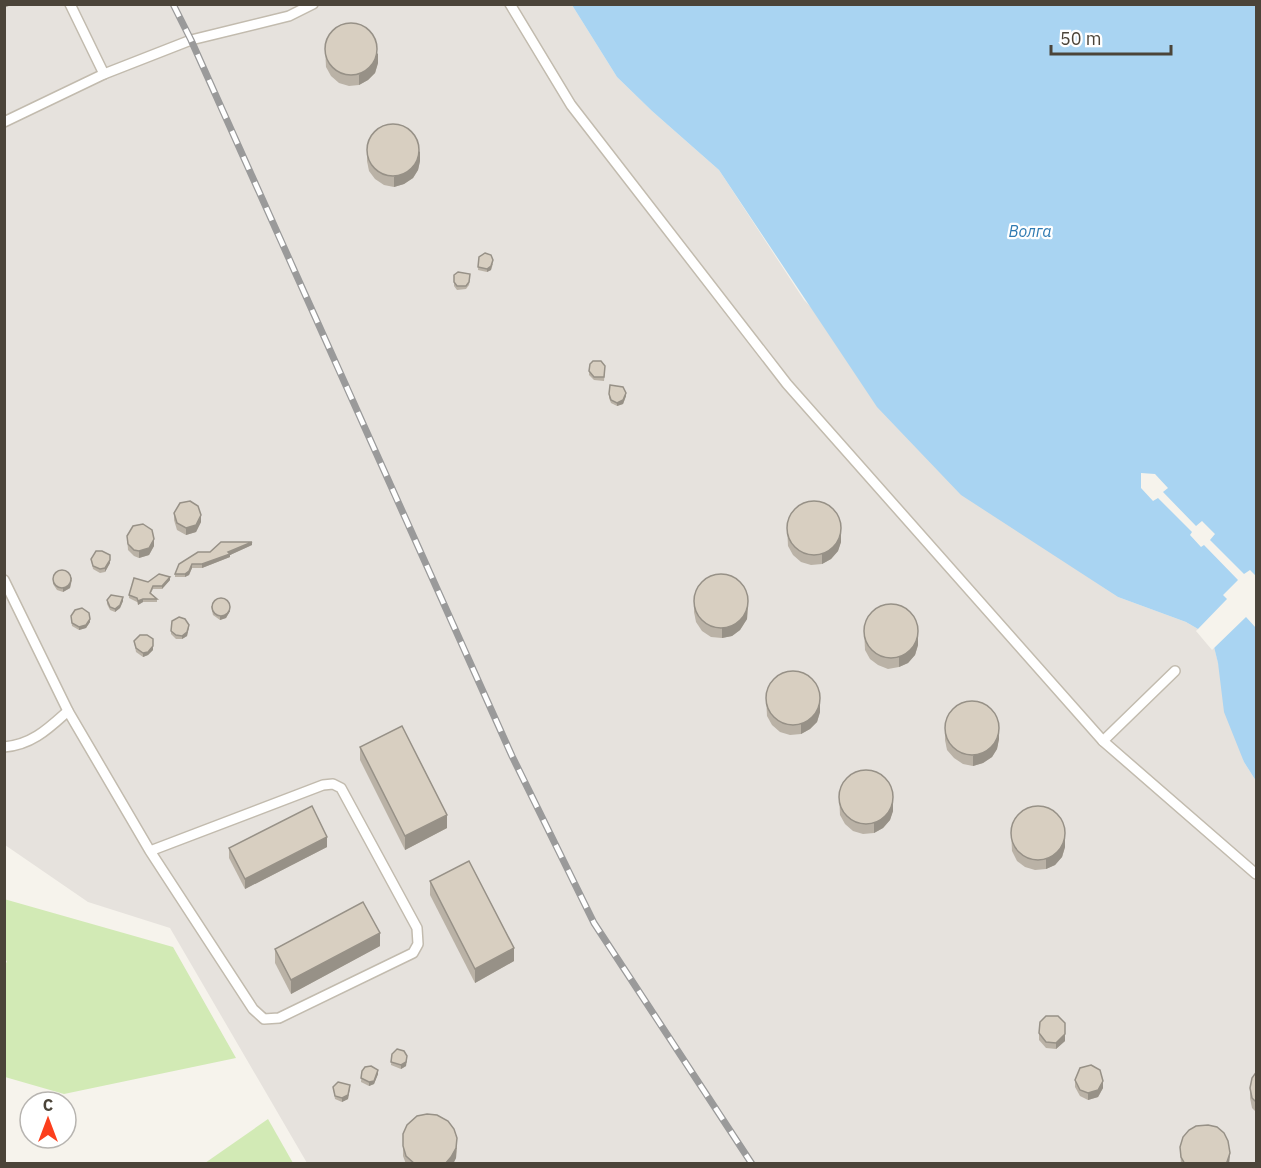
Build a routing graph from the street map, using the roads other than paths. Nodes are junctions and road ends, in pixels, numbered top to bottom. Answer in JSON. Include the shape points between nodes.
{"nodes":[{"id":1,"x":70,"y":4,"type":"edge"},
{"id":2,"x":313,"y":4,"type":"edge"},
{"id":3,"x":510,"y":4,"type":"edge"},
{"id":4,"x":104,"y":74,"type":"junction"},
{"id":5,"x":4,"y":122,"type":"edge"},
{"id":6,"x":4,"y":580,"type":"edge"},
{"id":7,"x":1175,"y":671,"type":"dead end"},
{"id":8,"x":68,"y":711,"type":"junction"},
{"id":9,"x":1103,"y":741,"type":"junction"},
{"id":10,"x":4,"y":747,"type":"edge"},
{"id":11,"x":150,"y":852,"type":"junction"},
{"id":12,"x":1257,"y":874,"type":"edge"}],
"edges":[{"from":1,"to":4,"type":"lane"},
{"from":2,"to":4,"type":"lane","via":[[289,16],[191,40]]},
{"from":3,"to":9,"type":"lane","via":[[571,105],[787,384]]},
{"from":4,"to":5,"type":"lane"},
{"from":6,"to":8,"type":"lane"},
{"from":7,"to":9,"type":"lane"},
{"from":8,"to":10,"type":"lane","via":[[41,735],[23,744]]},
{"from":8,"to":11,"type":"lane"},
{"from":9,"to":12,"type":"lane"},
{"from":11,"to":11,"type":"lane","via":[[333,784],[341,788],[417,928],[418,944],[413,953],[279,1018],[264,1019],[253,1010]]}]}
